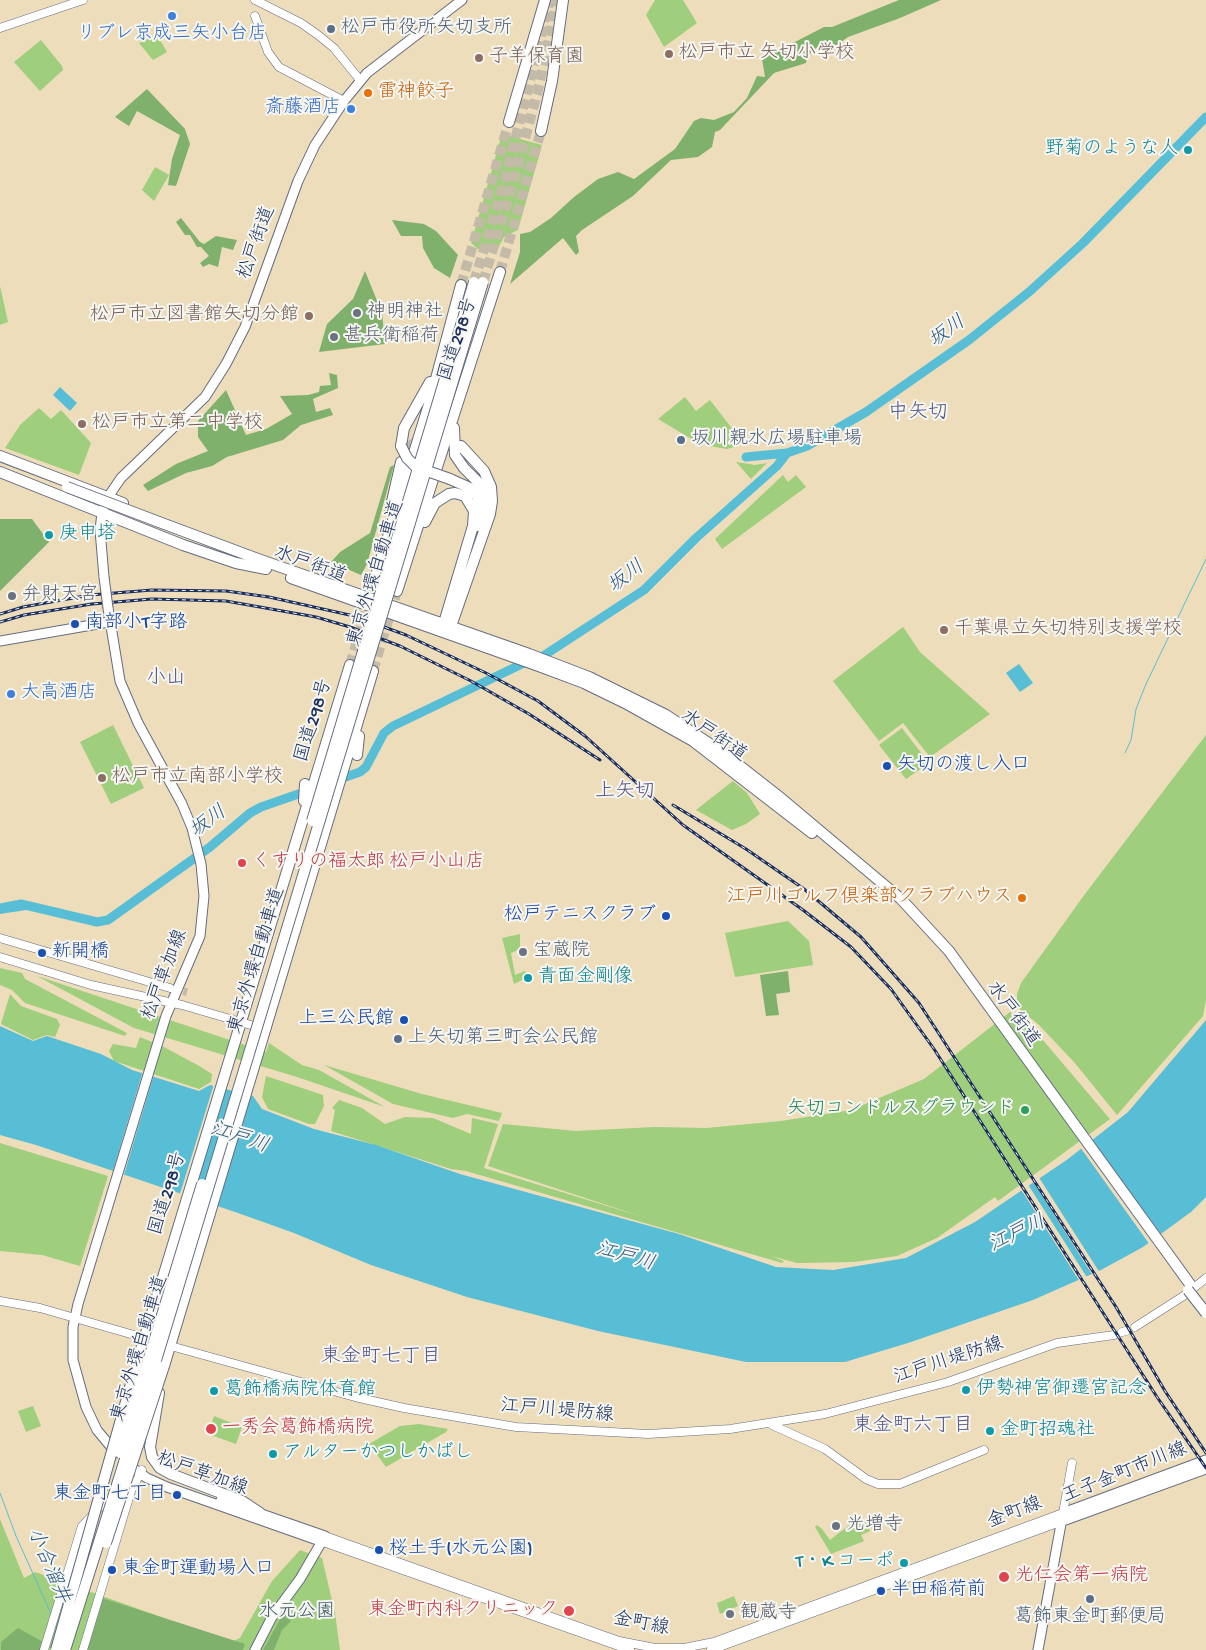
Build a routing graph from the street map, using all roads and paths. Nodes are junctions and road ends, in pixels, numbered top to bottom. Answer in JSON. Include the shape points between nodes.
{"nodes":[{"id":1,"x":83,"y":0,"type":"edge"},
{"id":2,"x":255,"y":0,"type":"edge"},
{"id":3,"x":462,"y":0,"type":"edge"},
{"id":4,"x":545,"y":0,"type":"edge"},
{"id":5,"x":563,"y":0,"type":"edge"},
{"id":6,"x":255,"y":16,"type":"dead end"},
{"id":7,"x":0,"y":28,"type":"edge"},
{"id":8,"x":360,"y":80,"type":"junction"},
{"id":9,"x":344,"y":101,"type":"junction"},
{"id":10,"x":508,"y":122,"type":"tunnel mouth"},
{"id":11,"x":541,"y":131,"type":"tunnel mouth"},
{"id":12,"x":500,"y":272,"type":"tunnel mouth"},
{"id":13,"x":460,"y":290,"type":"tunnel mouth"},
{"id":14,"x":426,"y":400,"type":"junction"},
{"id":15,"x":457,"y":410,"type":"junction"},
{"id":16,"x":461,"y":446,"type":"dead end"},
{"id":17,"x":0,"y":456,"type":"edge"},
{"id":18,"x":0,"y":462,"type":"edge"},
{"id":19,"x":402,"y":462,"type":"tunnel mouth"},
{"id":20,"x":0,"y":468,"type":"edge"},
{"id":21,"x":0,"y":472,"type":"edge"},
{"id":22,"x":66,"y":490,"type":"junction"},
{"id":23,"x":108,"y":497,"type":"junction"},
{"id":24,"x":102,"y":513,"type":"junction"},
{"id":25,"x":487,"y":520,"type":"junction"},
{"id":26,"x":158,"y":525,"type":"junction"},
{"id":27,"x":258,"y":559,"type":"junction"},
{"id":28,"x":379,"y":565,"type":"junction"},
{"id":29,"x":461,"y":568,"type":"junction"},
{"id":30,"x":266,"y":569,"type":"junction"},
{"id":31,"x":405,"y":569,"type":"junction"},
{"id":32,"x":104,"y":577,"type":"joint"},
{"id":33,"x":374,"y":582,"type":"tunnel mouth"},
{"id":34,"x":397,"y":591,"type":"tunnel mouth"},
{"id":35,"x":109,"y":622,"type":"junction"},
{"id":36,"x":447,"y":627,"type":"junction"},
{"id":37,"x":0,"y":641,"type":"edge"},
{"id":38,"x":350,"y":665,"type":"tunnel mouth"},
{"id":39,"x":373,"y":671,"type":"tunnel mouth"},
{"id":40,"x":358,"y":723,"type":"junction"},
{"id":41,"x":345,"y":767,"type":"junction"},
{"id":42,"x":0,"y":938,"type":"edge"},
{"id":43,"x":0,"y":957,"type":"edge"},
{"id":44,"x":170,"y":988,"type":"tunnel mouth"},
{"id":45,"x":170,"y":1002,"type":"junction"},
{"id":46,"x":240,"y":1022,"type":"junction"},
{"id":47,"x":267,"y":1024,"type":"junction"},
{"id":48,"x":1206,"y":1278,"type":"edge"},
{"id":49,"x":1190,"y":1288,"type":"junction"},
{"id":50,"x":0,"y":1301,"type":"edge"},
{"id":51,"x":1206,"y":1304,"type":"edge"},
{"id":52,"x":1206,"y":1313,"type":"edge"},
{"id":53,"x":76,"y":1317,"type":"junction"},
{"id":54,"x":1135,"y":1327,"type":"dead end"},
{"id":55,"x":1120,"y":1333,"type":"dead end"},
{"id":56,"x":144,"y":1338,"type":"junction"},
{"id":57,"x":171,"y":1346,"type":"junction"},
{"id":58,"x":161,"y":1378,"type":"junction"},
{"id":59,"x":767,"y":1424,"type":"junction"},
{"id":60,"x":984,"y":1450,"type":"dead end"},
{"id":61,"x":1206,"y":1460,"type":"edge"},
{"id":62,"x":1072,"y":1463,"type":"dead end"},
{"id":63,"x":1206,"y":1468,"type":"edge"},
{"id":64,"x":141,"y":1472,"type":"junction"},
{"id":65,"x":133,"y":1486,"type":"junction"},
{"id":66,"x":260,"y":1513,"type":"junction"},
{"id":67,"x":1061,"y":1518,"type":"junction"},
{"id":68,"x":324,"y":1539,"type":"junction"},
{"id":69,"x":642,"y":1648,"type":"edge"},
{"id":70,"x":44,"y":1650,"type":"edge"},
{"id":71,"x":56,"y":1650,"type":"edge"},
{"id":72,"x":61,"y":1650,"type":"edge"},
{"id":73,"x":65,"y":1650,"type":"edge"},
{"id":74,"x":72,"y":1650,"type":"edge"},
{"id":75,"x":83,"y":1650,"type":"edge"},
{"id":76,"x":255,"y":1650,"type":"edge"},
{"id":77,"x":630,"y":1650,"type":"edge"},
{"id":78,"x":710,"y":1650,"type":"edge"},
{"id":79,"x":1038,"y":1650,"type":"edge"}],
"edges":[{"from":1,"to":7,"type":"main road"},
{"from":2,"to":8,"type":"main road","via":[[318,35],[334,48]]},
{"from":3,"to":8,"type":"main road","name":"松戸街道"},
{"from":4,"to":10,"type":"highway"},
{"from":5,"to":11,"type":"highway","via":[[552,81]]},
{"from":6,"to":9,"type":"main road","via":[[268,52],[279,67]]},
{"from":8,"to":9,"type":"main road","name":"松戸街道"},
{"from":9,"to":23,"type":"main road","name":"松戸街道","via":[[303,168],[245,327],[226,364],[205,397],[121,478]]},
{"from":12,"to":15,"type":"highway","name":"国道298号"},
{"from":13,"to":14,"type":"highway","name":"国道298号"},
{"from":14,"to":28,"type":"highway","name":"国道298号"},
{"from":14,"to":29,"type":"highway","bridge":true,"via":[[404,428],[401,446],[406,458],[416,467],[470,488],[477,496],[481,506],[480,523]]},
{"from":15,"to":25,"type":"highway","via":[[454,451],[460,464],[483,489],[488,504]]},
{"from":15,"to":31,"type":"highway","name":"国道298号"},
{"from":16,"to":25,"type":"highway","via":[[488,479],[492,501]]},
{"from":17,"to":23,"type":"highway"},
{"from":18,"to":22,"type":"highway","name":"水戸街道"},
{"from":19,"to":28,"type":"highway"},
{"from":20,"to":22,"type":"highway","name":"水戸街道"},
{"from":21,"to":24,"type":"highway"},
{"from":22,"to":26,"type":"highway","name":"水戸街道"},
{"from":23,"to":24,"type":"main road","name":"松戸街道"},
{"from":23,"to":27,"type":"highway","via":[[243,550]]},
{"from":24,"to":30,"type":"highway","via":[[236,563]]},
{"from":24,"to":32,"type":"main road","name":"松戸街道","via":[[100,530]]},
{"from":25,"to":36,"type":"highway"},
{"from":26,"to":27,"type":"highway","name":"水戸街道"},
{"from":26,"to":30,"type":"highway","name":"水戸街道"},
{"from":27,"to":36,"type":"highway","name":"水戸街道"},
{"from":28,"to":33,"type":"highway","name":"国道298号"},
{"from":29,"to":31,"type":"highway","via":[[474,516],[469,500],[455,493],[444,496],[431,508]]},
{"from":29,"to":36,"type":"highway"},
{"from":30,"to":36,"type":"highway","name":"水戸街道"},
{"from":31,"to":34,"type":"highway","name":"国道298号"},
{"from":32,"to":35,"type":"main road","name":"松戸草加線","bridge":true},
{"from":35,"to":37,"type":"main road"},
{"from":35,"to":45,"type":"main road","name":"松戸草加線","via":[[125,697],[182,804],[200,859],[204,896],[202,927],[196,949]]},
{"from":36,"to":49,"type":"highway","name":"水戸街道","via":[[631,696],[730,758],[838,849],[922,927],[975,990]]},
{"from":38,"to":46,"type":"highway","name":"国道298号","via":[[322,758],[310,779],[279,898]]},
{"from":39,"to":40,"type":"highway"},
{"from":40,"to":41,"type":"highway"},
{"from":40,"to":41,"type":"highway","via":[[360,736],[356,758]]},
{"from":41,"to":47,"type":"highway"},
{"from":42,"to":44,"type":"main road"},
{"from":43,"to":45,"type":"main road","via":[[91,985]]},
{"from":45,"to":46,"type":"main road"},
{"from":45,"to":53,"type":"main road","name":"松戸草加線"},
{"from":46,"to":47,"type":"main road"},
{"from":46,"to":56,"type":"highway","name":"国道298号"},
{"from":47,"to":57,"type":"highway"},
{"from":48,"to":54,"type":"main road"},
{"from":49,"to":51,"type":"highway","name":"水戸街道"},
{"from":49,"to":52,"type":"highway","name":"水戸街道","bridge":true},
{"from":50,"to":53,"type":"main road","name":"江戸川堤防線"},
{"from":53,"to":56,"type":"main road","name":"江戸川堤防線"},
{"from":53,"to":64,"type":"main road","name":"松戸草加線","via":[[73,1360],[92,1423],[120,1457]]},
{"from":55,"to":59,"type":"main road","name":"江戸川堤防線","via":[[1057,1343],[894,1397]]},
{"from":56,"to":57,"type":"main road","name":"江戸川堤防線"},
{"from":56,"to":71,"type":"highway","name":"国道298号","bridge":true},
{"from":57,"to":58,"type":"highway","bridge":true},
{"from":57,"to":59,"type":"main road","name":"江戸川堤防線","via":[[374,1402],[516,1427],[648,1434]]},
{"from":58,"to":66,"type":"highway","bridge":true,"via":[[150,1441],[152,1457],[165,1472],[233,1498]]},
{"from":58,"to":74,"type":"highway","bridge":true},
{"from":59,"to":60,"type":"main road","via":[[816,1444],[878,1484],[900,1484]]},
{"from":61,"to":67,"type":"main road","name":"王子金町市川線"},
{"from":62,"to":67,"type":"main road"},
{"from":63,"to":67,"type":"main road","name":"王子金町市川線"},
{"from":64,"to":65,"type":"main road"},
{"from":64,"to":66,"type":"main road","name":"松戸草加線"},
{"from":64,"to":68,"type":"main road","name":"松戸草加線","via":[[167,1487]]},
{"from":65,"to":70,"type":"main road","via":[[85,1520]]},
{"from":65,"to":75,"type":"main road"},
{"from":66,"to":68,"type":"main road","name":"松戸草加線"},
{"from":67,"to":69,"type":"main road","name":"金町線","via":[[714,1642],[675,1649]]},
{"from":67,"to":78,"type":"main road","name":"金町線"},
{"from":67,"to":79,"type":"main road","name":"王子金町市川線"},
{"from":68,"to":69,"type":"main road","name":"金町線"},
{"from":68,"to":76,"type":"main road","via":[[272,1617]]},
{"from":68,"to":77,"type":"main road","name":"金町線"},
{"from":72,"to":73,"type":"highway","name":"東京外環自動車道","bridge":true,"via":[[479,282],[154,1368]]}]}
